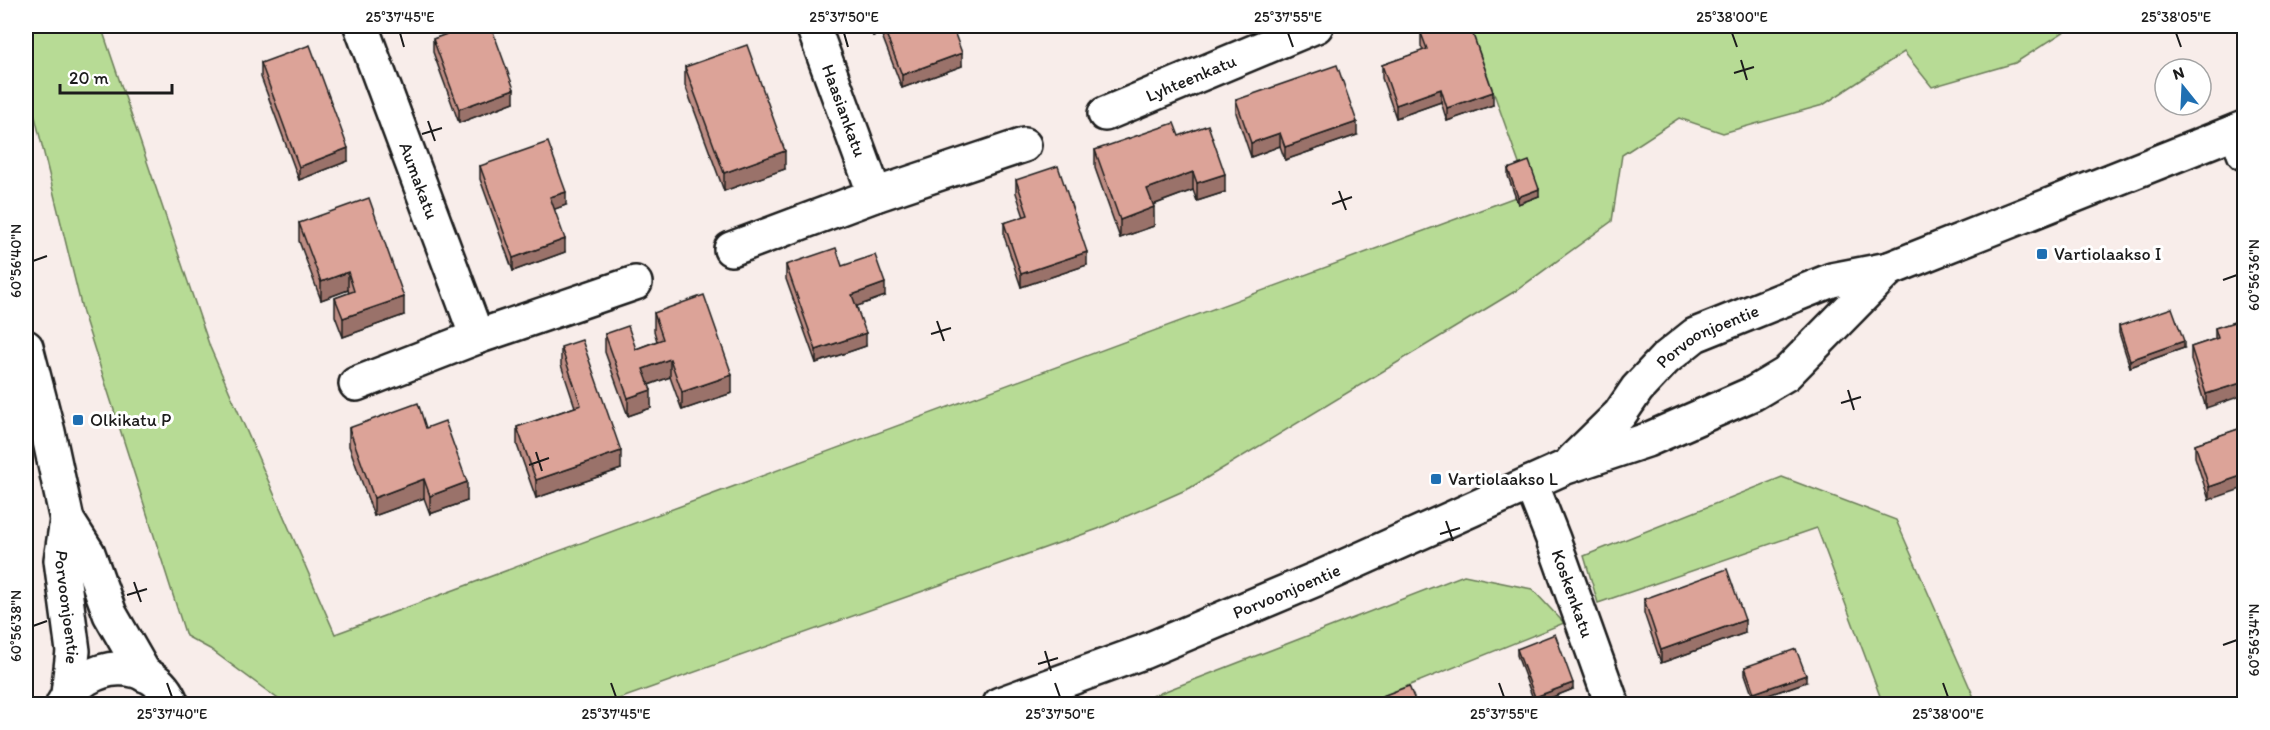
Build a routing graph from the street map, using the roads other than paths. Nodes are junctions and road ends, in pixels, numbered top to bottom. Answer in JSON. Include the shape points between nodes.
{"nodes":[{"id":1,"x":361,"y":26,"type":"edge"},
{"id":2,"x":813,"y":26,"type":"edge"},
{"id":3,"x":1316,"y":26,"type":"edge"},
{"id":4,"x":1274,"y":33,"type":"edge"},
{"id":5,"x":1105,"y":114,"type":"dead end"},
{"id":6,"x":2242,"y":138,"type":"edge"},
{"id":7,"x":1024,"y":145,"type":"dead end"},
{"id":8,"x":875,"y":195,"type":"junction"},
{"id":9,"x":730,"y":249,"type":"dead end"},
{"id":10,"x":1889,"y":269,"type":"junction"},
{"id":11,"x":635,"y":283,"type":"dead end"},
{"id":12,"x":477,"y":337,"type":"junction"},
{"id":13,"x":26,"y":347,"type":"edge"},
{"id":14,"x":356,"y":384,"type":"dead end"},
{"id":15,"x":1566,"y":467,"type":"junction"},
{"id":16,"x":1531,"y":483,"type":"junction"},
{"id":17,"x":67,"y":520,"type":"junction"},
{"id":18,"x":145,"y":675,"type":"junction"},
{"id":19,"x":65,"y":699,"type":"edge"},
{"id":20,"x":172,"y":705,"type":"edge"},
{"id":21,"x":1000,"y":705,"type":"edge"},
{"id":22,"x":1612,"y":705,"type":"edge"}],
"edges":[{"from":1,"to":12,"type":"street","name":"Aumakatu"},
{"from":2,"to":8,"type":"street","name":"Haasiankatu"},
{"from":3,"to":4,"type":"street","name":"Lyhteenkatu"},
{"from":4,"to":5,"type":"street","name":"Lyhteenkatu"},
{"from":6,"to":10,"type":"street","name":"Porvoonjoentie"},
{"from":7,"to":8,"type":"street"},
{"from":8,"to":9,"type":"street"},
{"from":10,"to":15,"type":"street","name":"Porvoonjoentie","via":[[1786,374],[1754,393],[1647,441]]},
{"from":10,"to":15,"type":"street","name":"Porvoonjoentie","via":[[1832,280],[1695,335],[1665,358],[1620,414]]},
{"from":11,"to":12,"type":"street"},
{"from":12,"to":14,"type":"street"},
{"from":13,"to":17,"type":"street","name":"Porvoonjoentie"},
{"from":15,"to":16,"type":"street","name":"Porvoonjoentie"},
{"from":16,"to":21,"type":"street","name":"Porvoonjoentie","via":[[1321,578],[1153,648]]},
{"from":16,"to":22,"type":"street","name":"Koskenkatu"},
{"from":17,"to":18,"type":"street","name":"Porvoonjoentie","via":[[88,553],[110,614]]},
{"from":17,"to":19,"type":"street","name":"Porvoonjoentie","via":[[61,560],[73,651]]},
{"from":18,"to":19,"type":"street","via":[[117,668],[103,670],[78,683]]},
{"from":18,"to":20,"type":"street","name":"Porvoonjoentie","via":[[160,686]]}]}
